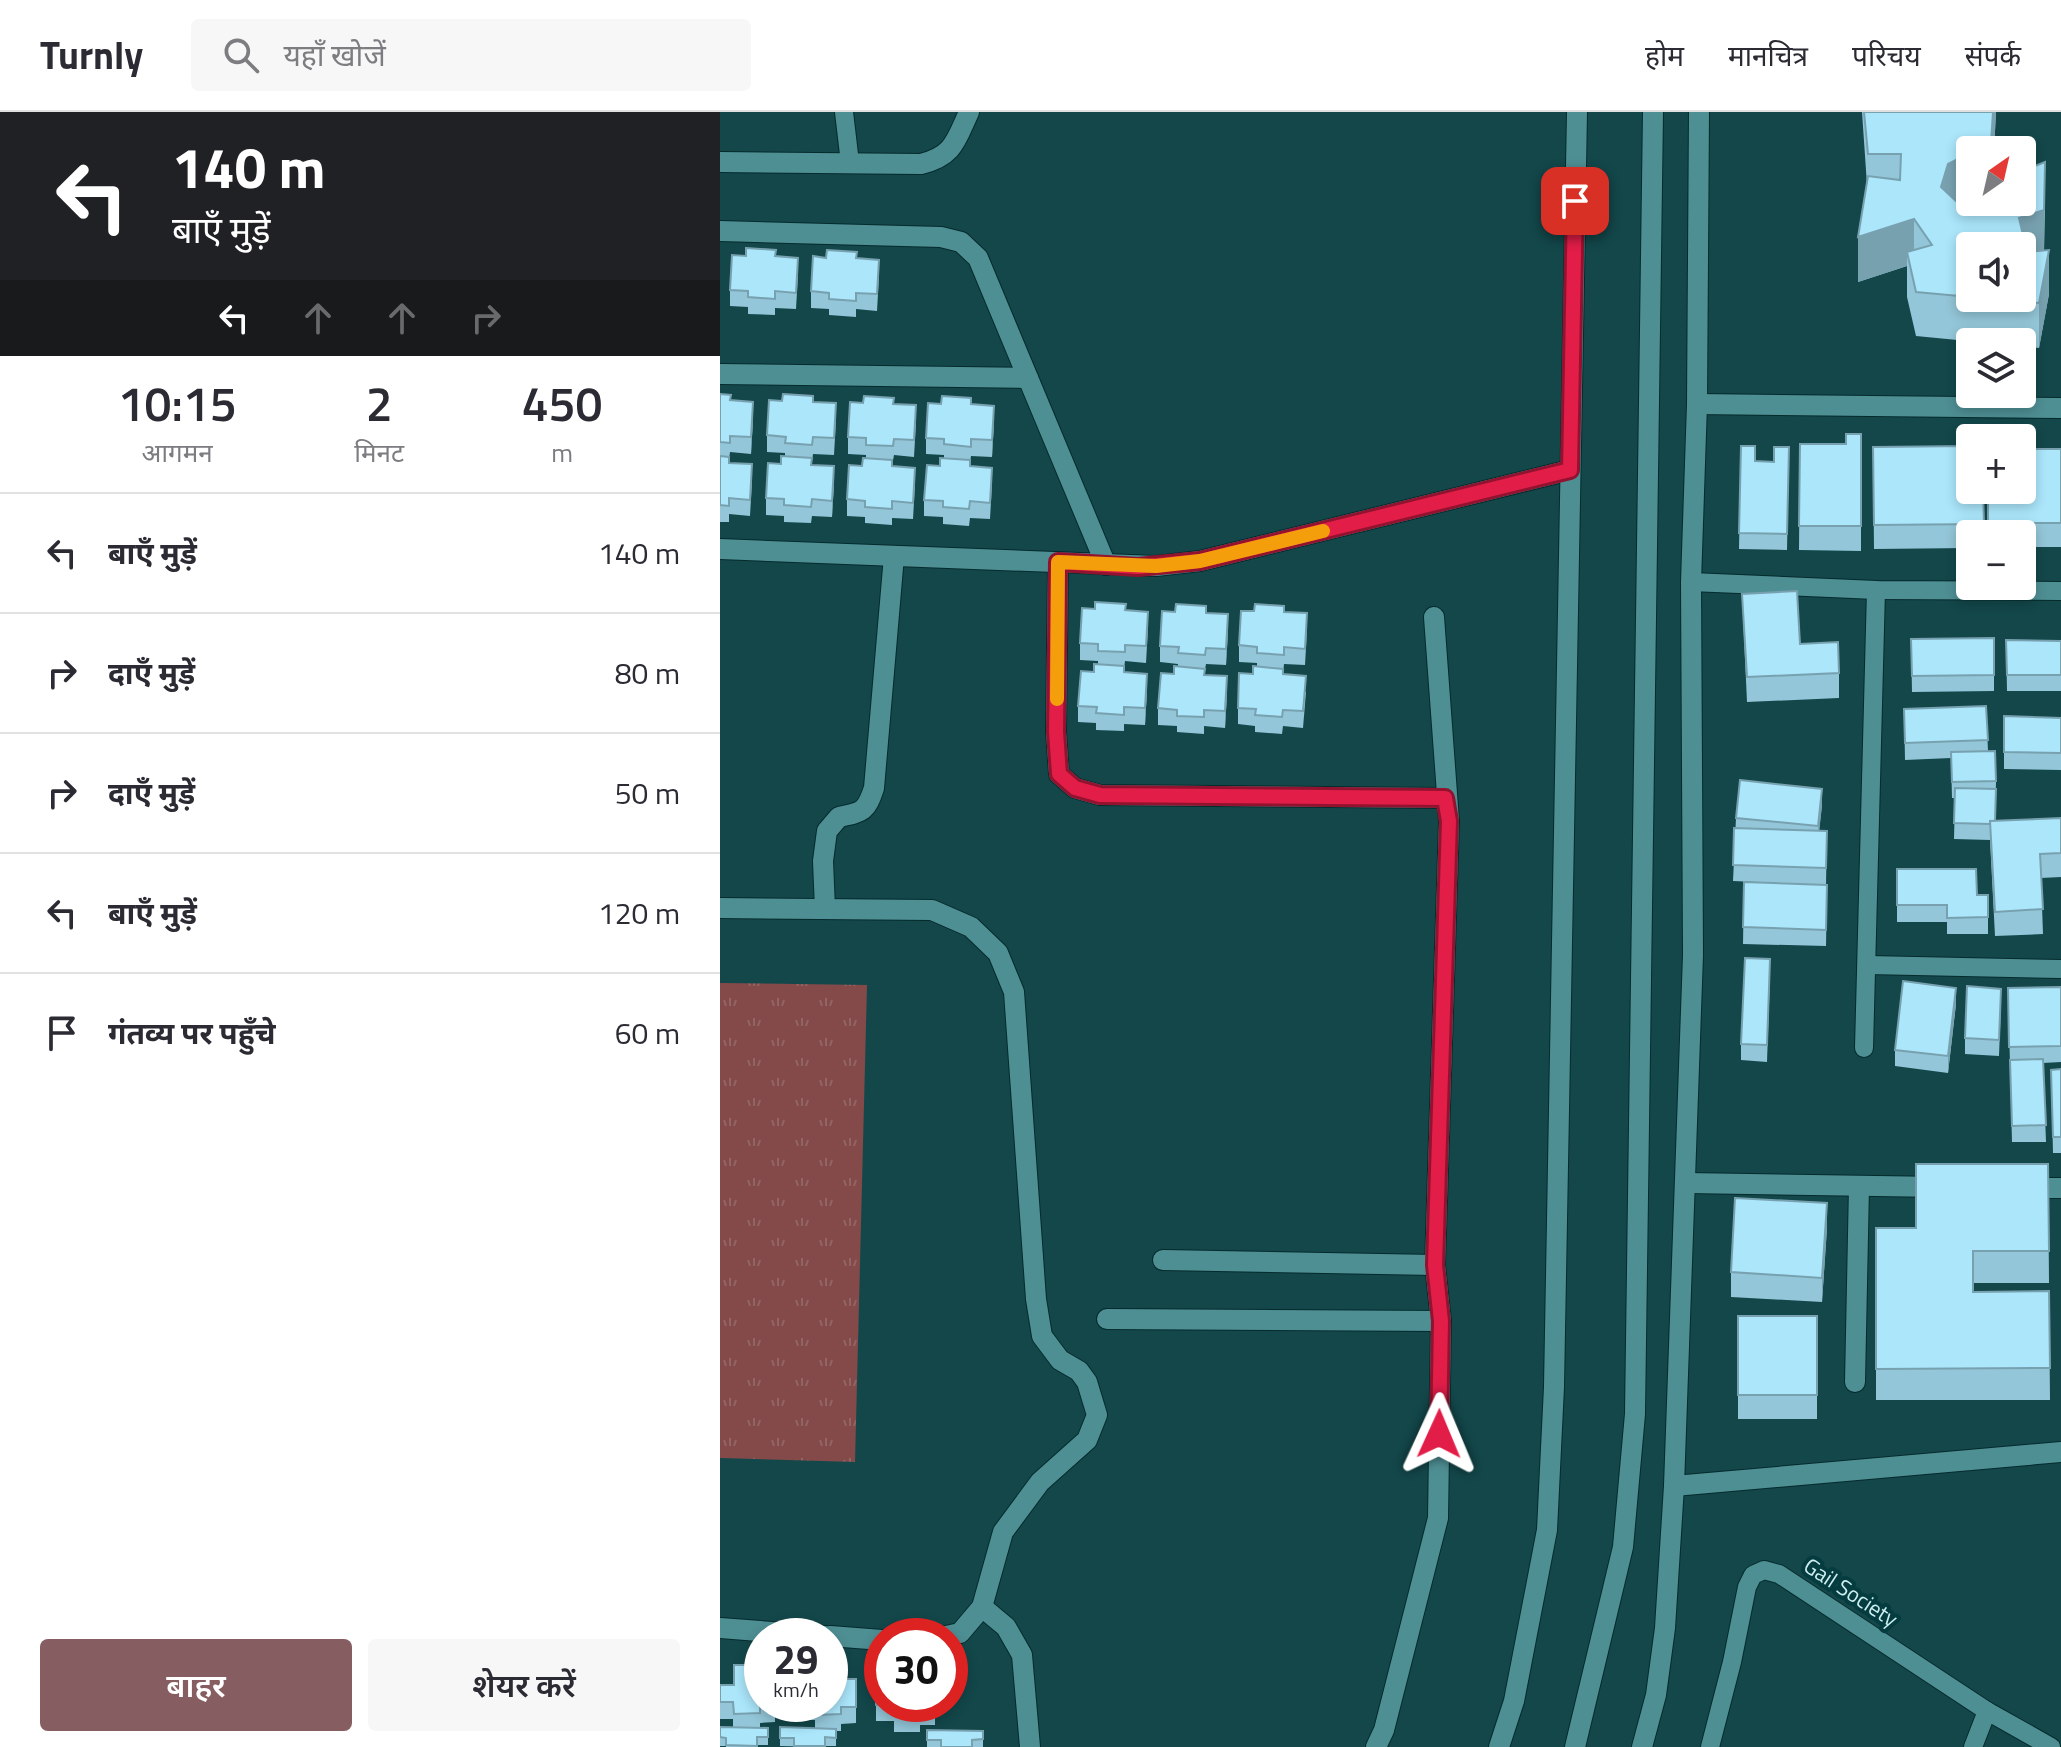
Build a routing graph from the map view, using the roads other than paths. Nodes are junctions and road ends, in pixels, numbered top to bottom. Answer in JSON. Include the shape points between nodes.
{"nodes":[{"id":1,"x":844,"y":112,"type":"edge"},
{"id":2,"x":969,"y":112,"type":"edge"},
{"id":3,"x":1577,"y":112,"type":"edge"},
{"id":4,"x":1653,"y":112,"type":"edge"},
{"id":5,"x":1699,"y":112,"type":"edge"},
{"id":6,"x":720,"y":162,"type":"edge"},
{"id":7,"x":850,"y":163,"type":"junction"},
{"id":8,"x":720,"y":231,"type":"edge"},
{"id":9,"x":720,"y":374,"type":"edge"},
{"id":10,"x":1028,"y":378,"type":"junction"},
{"id":11,"x":1697,"y":404,"type":"junction"},
{"id":12,"x":2061,"y":408,"type":"edge"},
{"id":13,"x":1570,"y":470,"type":"junction"},
{"id":14,"x":720,"y":549,"type":"edge"},
{"id":15,"x":894,"y":556,"type":"junction"},
{"id":16,"x":1058,"y":562,"type":"junction"},
{"id":17,"x":1106,"y":565,"type":"junction"},
{"id":18,"x":1691,"y":582,"type":"junction"},
{"id":19,"x":1876,"y":590,"type":"junction"},
{"id":20,"x":2061,"y":591,"type":"edge"},
{"id":21,"x":1434,"y":617,"type":"dead end"},
{"id":22,"x":1445,"y":798,"type":"junction"},
{"id":23,"x":720,"y":908,"type":"edge"},
{"id":24,"x":825,"y":909,"type":"junction"},
{"id":25,"x":1868,"y":965,"type":"junction"},
{"id":26,"x":2061,"y":969,"type":"edge"},
{"id":27,"x":1864,"y":1048,"type":"dead end"},
{"id":28,"x":1686,"y":1183,"type":"junction"},
{"id":29,"x":1859,"y":1186,"type":"junction"},
{"id":30,"x":1968,"y":1187,"type":"edge"},
{"id":31,"x":1999,"y":1187,"type":"edge"},
{"id":32,"x":2061,"y":1188,"type":"edge"},
{"id":33,"x":1163,"y":1260,"type":"dead end"},
{"id":34,"x":1435,"y":1265,"type":"junction"},
{"id":35,"x":1107,"y":1319,"type":"dead end"},
{"id":36,"x":1441,"y":1321,"type":"junction"},
{"id":37,"x":1855,"y":1382,"type":"dead end"},
{"id":38,"x":2061,"y":1452,"type":"edge"},
{"id":39,"x":1674,"y":1486,"type":"junction"},
{"id":40,"x":982,"y":1607,"type":"junction"},
{"id":41,"x":968,"y":1624,"type":"edge"},
{"id":42,"x":720,"y":1628,"type":"edge"},
{"id":43,"x":744,"y":1630,"type":"edge"},
{"id":44,"x":1987,"y":1711,"type":"junction"},
{"id":45,"x":1030,"y":1747,"type":"edge"},
{"id":46,"x":1376,"y":1747,"type":"edge"},
{"id":47,"x":1499,"y":1747,"type":"edge"},
{"id":48,"x":1575,"y":1747,"type":"edge"},
{"id":49,"x":1642,"y":1747,"type":"edge"},
{"id":50,"x":1710,"y":1747,"type":"edge"},
{"id":51,"x":1973,"y":1747,"type":"edge"},
{"id":52,"x":2051,"y":1747,"type":"edge"}],
"edges":[{"from":1,"to":7,"type":"lane"},
{"from":2,"to":7,"type":"street","via":[[949,152],[939,160]]},
{"from":3,"to":13,"type":"street"},
{"from":4,"to":48,"type":"street","via":[[1635,1414],[1623,1547]]},
{"from":5,"to":11,"type":"street"},
{"from":6,"to":7,"type":"street"},
{"from":8,"to":10,"type":"street","via":[[941,237],[961,242],[978,258]]},
{"from":9,"to":10,"type":"street"},
{"from":10,"to":17,"type":"street"},
{"from":11,"to":12,"type":"street"},
{"from":11,"to":18,"type":"street"},
{"from":13,"to":17,"type":"street","via":[[1200,561]]},
{"from":13,"to":47,"type":"street","via":[[1547,1530],[1514,1701]]},
{"from":14,"to":15,"type":"street"},
{"from":15,"to":16,"type":"street"},
{"from":15,"to":24,"type":"street","via":[[874,788],[868,806],[839,817],[827,831]]},
{"from":16,"to":17,"type":"street"},
{"from":16,"to":22,"type":"street","via":[[1059,774],[1075,788],[1100,795]]},
{"from":18,"to":19,"type":"lane"},
{"from":18,"to":28,"type":"street","via":[[1693,955]]},
{"from":19,"to":20,"type":"lane"},
{"from":19,"to":25,"type":"lane"},
{"from":21,"to":22,"type":"street"},
{"from":22,"to":34,"type":"street","via":[[1449,821]]},
{"from":23,"to":24,"type":"street"},
{"from":24,"to":40,"type":"street","via":[[932,910],[971,927],[998,953],[1014,992],[1042,1336],[1087,1382],[1097,1415],[1087,1440],[1040,1482],[1003,1532]]},
{"from":25,"to":26,"type":"lane"},
{"from":25,"to":27,"type":"lane"},
{"from":28,"to":29,"type":"street"},
{"from":28,"to":39,"type":"street"},
{"from":29,"to":30,"type":"street"},
{"from":29,"to":37,"type":"street"},
{"from":31,"to":32,"type":"street"},
{"from":33,"to":34,"type":"street"},
{"from":34,"to":36,"type":"street"},
{"from":35,"to":36,"type":"street"},
{"from":36,"to":46,"type":"street","via":[[1438,1518]]},
{"from":38,"to":39,"type":"street"},
{"from":39,"to":49,"type":"street","via":[[1665,1628]]},
{"from":40,"to":41,"type":"street"},
{"from":40,"to":45,"type":"street","via":[[1006,1627],[1022,1655]]},
{"from":42,"to":43,"type":"street"},
{"from":44,"to":50,"type":"lane","name":"Gail Society","via":[[1779,1574],[1764,1570],[1753,1575],[1747,1587]]},
{"from":44,"to":51,"type":"lane"},
{"from":44,"to":52,"type":"lane","name":"Gail Society"}]}
